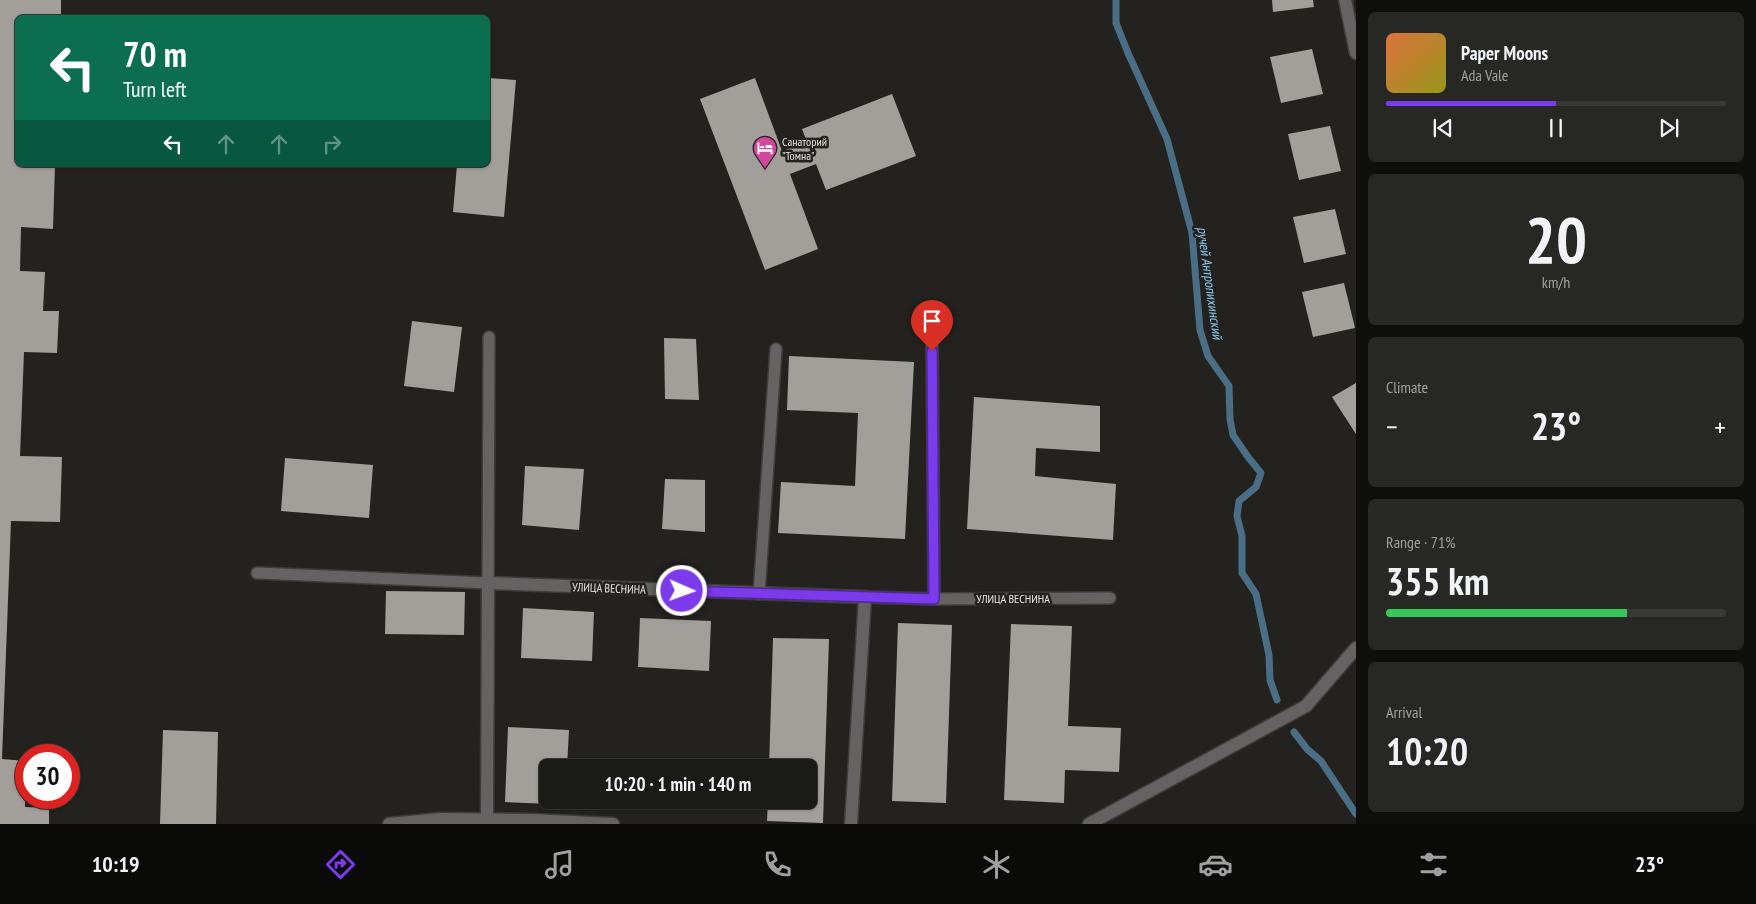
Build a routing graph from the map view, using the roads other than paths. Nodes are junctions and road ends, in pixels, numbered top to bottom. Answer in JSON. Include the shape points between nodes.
{"nodes":[{"id":1,"x":1345,"y":0,"type":"edge"},
{"id":2,"x":1356,"y":53,"type":"edge"},
{"id":3,"x":932,"y":332,"type":"dead end"},
{"id":4,"x":489,"y":337,"type":"dead end"},
{"id":5,"x":776,"y":349,"type":"dead end"},
{"id":6,"x":257,"y":573,"type":"dead end"},
{"id":7,"x":488,"y":583,"type":"junction"},
{"id":8,"x":759,"y":594,"type":"junction"},
{"id":9,"x":865,"y":597,"type":"junction"},
{"id":10,"x":1110,"y":598,"type":"dead end"},
{"id":11,"x":934,"y":599,"type":"junction"},
{"id":12,"x":1356,"y":648,"type":"edge"},
{"id":13,"x":487,"y":820,"type":"junction"},
{"id":14,"x":389,"y":824,"type":"edge"},
{"id":15,"x":613,"y":824,"type":"edge"},
{"id":16,"x":851,"y":824,"type":"edge"},
{"id":17,"x":1089,"y":824,"type":"edge"}],
"edges":[{"from":1,"to":2,"type":"street"},
{"from":3,"to":11,"type":"lane"},
{"from":4,"to":7,"type":"lane"},
{"from":5,"to":8,"type":"lane"},
{"from":6,"to":7,"type":"lane","name":"УЛИЦА ВЕСНИНА"},
{"from":7,"to":8,"type":"street","name":"УЛИЦА ВЕСНИНА"},
{"from":7,"to":13,"type":"street"},
{"from":8,"to":9,"type":"street","name":"УЛИЦА ВЕСНИНА"},
{"from":9,"to":11,"type":"lane","name":"УЛИЦА ВЕСНИНА"},
{"from":9,"to":16,"type":"street"},
{"from":10,"to":11,"type":"lane","name":"УЛИЦА ВЕСНИНА"},
{"from":12,"to":17,"type":"street","via":[[1306,706]]},
{"from":13,"to":14,"type":"street","via":[[441,819]]},
{"from":13,"to":15,"type":"street"}]}
